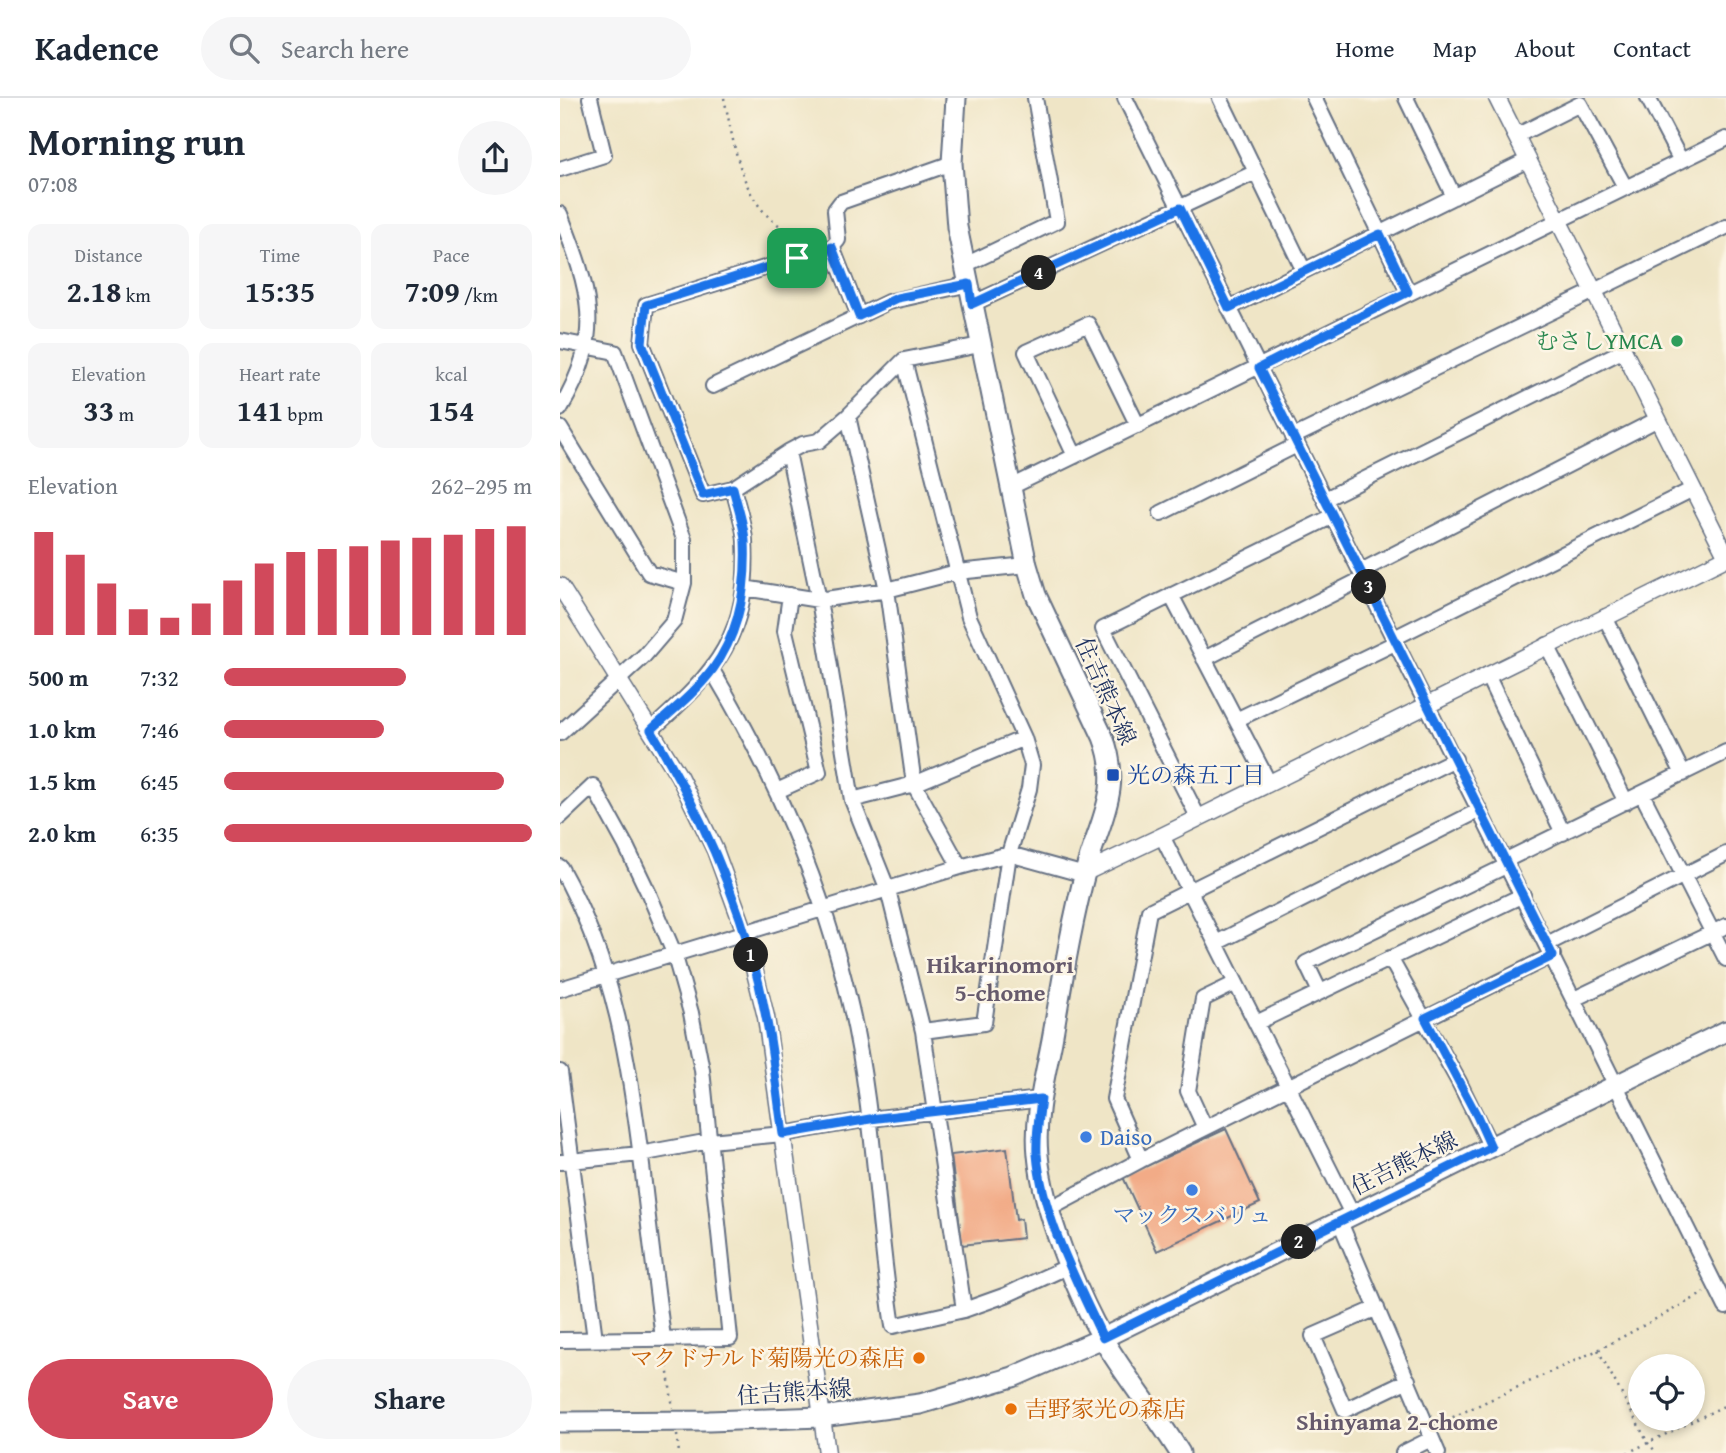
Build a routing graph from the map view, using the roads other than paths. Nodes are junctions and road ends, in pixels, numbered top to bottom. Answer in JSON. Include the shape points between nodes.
{"nodes":[{"id":1,"x":590,"y":98,"type":"edge"},
{"id":2,"x":1035,"y":98,"type":"edge"},
{"id":3,"x":1220,"y":98,"type":"edge"},
{"id":4,"x":1314,"y":98,"type":"edge"},
{"id":5,"x":1406,"y":98,"type":"edge"},
{"id":6,"x":1497,"y":98,"type":"edge"},
{"id":7,"x":1648,"y":98,"type":"edge"},
{"id":8,"x":958,"y":99,"type":"edge"},
{"id":9,"x":1127,"y":99,"type":"edge"},
{"id":10,"x":1578,"y":101,"type":"edge"},
{"id":11,"x":1516,"y":136,"type":"junction"},
{"id":12,"x":1726,"y":139,"type":"edge"},
{"id":13,"x":1528,"y":160,"type":"junction"},
{"id":14,"x":1681,"y":161,"type":"junction"},
{"id":15,"x":952,"y":163,"type":"junction"},
{"id":16,"x":560,"y":169,"type":"edge"},
{"id":17,"x":1256,"y":172,"type":"junction"},
{"id":18,"x":1625,"y":187,"type":"junction"},
{"id":19,"x":1454,"y":197,"type":"junction"},
{"id":20,"x":1180,"y":208,"type":"junction"},
{"id":21,"x":560,"y":214,"type":"edge"},
{"id":22,"x":1558,"y":219,"type":"junction"},
{"id":23,"x":1726,"y":227,"type":"edge"},
{"id":24,"x":1380,"y":234,"type":"junction"},
{"id":25,"x":832,"y":247,"type":"junction"},
{"id":26,"x":1304,"y":271,"type":"junction"},
{"id":27,"x":967,"y":274,"type":"junction"},
{"id":28,"x":1408,"y":292,"type":"junction"},
{"id":29,"x":1594,"y":292,"type":"junction"},
{"id":30,"x":972,"y":304,"type":"junction"},
{"id":31,"x":1229,"y":308,"type":"junction"},
{"id":32,"x":859,"y":316,"type":"junction"},
{"id":33,"x":560,"y":341,"type":"edge"},
{"id":34,"x":980,"y":345,"type":"junction"},
{"id":35,"x":586,"y":346,"type":"junction"},
{"id":36,"x":1624,"y":350,"type":"junction"},
{"id":37,"x":904,"y":360,"type":"junction"},
{"id":38,"x":1259,"y":368,"type":"junction"},
{"id":39,"x":713,"y":386,"type":"dead end"},
{"id":40,"x":560,"y":409,"type":"edge"},
{"id":41,"x":848,"y":416,"type":"junction"},
{"id":42,"x":1658,"y":419,"type":"junction"},
{"id":43,"x":1138,"y":426,"type":"junction"},
{"id":44,"x":560,"y":428,"type":"edge"},
{"id":45,"x":1295,"y":441,"type":"junction"},
{"id":46,"x":788,"y":452,"type":"junction"},
{"id":47,"x":1075,"y":456,"type":"junction"},
{"id":48,"x":1011,"y":487,"type":"junction"},
{"id":49,"x":733,"y":488,"type":"junction"},
{"id":50,"x":1693,"y":489,"type":"junction"},
{"id":51,"x":1325,"y":499,"type":"junction"},
{"id":52,"x":1161,"y":513,"type":"dead end"},
{"id":53,"x":1333,"y":516,"type":"junction"},
{"id":54,"x":1726,"y":557,"type":"edge"},
{"id":55,"x":1027,"y":565,"type":"junction"},
{"id":56,"x":957,"y":572,"type":"junction"},
{"id":57,"x":1363,"y":575,"type":"junction"},
{"id":58,"x":684,"y":583,"type":"junction"},
{"id":59,"x":560,"y":586,"type":"edge"},
{"id":60,"x":744,"y":588,"type":"junction"},
{"id":61,"x":887,"y":590,"type":"junction"},
{"id":62,"x":790,"y":595,"type":"junction"},
{"id":63,"x":1171,"y":595,"type":"junction"},
{"id":64,"x":819,"y":600,"type":"junction"},
{"id":65,"x":1605,"y":617,"type":"junction"},
{"id":66,"x":1395,"y":640,"type":"junction"},
{"id":67,"x":1547,"y":645,"type":"junction"},
{"id":68,"x":1204,"y":659,"type":"junction"},
{"id":69,"x":712,"y":670,"type":"junction"},
{"id":70,"x":1487,"y":675,"type":"junction"},
{"id":71,"x":618,"y":679,"type":"junction"},
{"id":72,"x":1428,"y":704,"type":"junction"},
{"id":73,"x":1236,"y":720,"type":"junction"},
{"id":74,"x":651,"y":730,"type":"junction"},
{"id":75,"x":560,"y":733,"type":"edge"},
{"id":76,"x":1024,"y":738,"type":"junction"},
{"id":77,"x":1726,"y":752,"type":"edge"},
{"id":78,"x":1455,"y":759,"type":"junction"},
{"id":79,"x":1683,"y":774,"type":"junction"},
{"id":80,"x":1269,"y":783,"type":"junction"},
{"id":81,"x":914,"y":784,"type":"junction"},
{"id":82,"x":778,"y":791,"type":"junction"},
{"id":83,"x":1642,"y":794,"type":"junction"},
{"id":84,"x":852,"y":800,"type":"junction"},
{"id":85,"x":1626,"y":802,"type":"junction"},
{"id":86,"x":1480,"y":810,"type":"junction"},
{"id":87,"x":560,"y":817,"type":"edge"},
{"id":88,"x":1198,"y":817,"type":"junction"},
{"id":89,"x":1563,"y":833,"type":"junction"},
{"id":90,"x":1162,"y":836,"type":"junction"},
{"id":91,"x":1009,"y":854,"type":"junction"},
{"id":92,"x":1726,"y":854,"type":"edge"},
{"id":93,"x":1507,"y":863,"type":"junction"},
{"id":94,"x":560,"y":867,"type":"edge"},
{"id":95,"x":960,"y":867,"type":"junction"},
{"id":96,"x":1085,"y":873,"type":"junction"},
{"id":97,"x":1683,"y":875,"type":"junction"},
{"id":98,"x":888,"y":890,"type":"junction"},
{"id":99,"x":1189,"y":891,"type":"junction"},
{"id":100,"x":1523,"y":895,"type":"junction"},
{"id":101,"x":823,"y":910,"type":"junction"},
{"id":102,"x":1719,"y":929,"type":"edge"},
{"id":103,"x":745,"y":932,"type":"junction"},
{"id":104,"x":1216,"y":943,"type":"junction"},
{"id":105,"x":1550,"y":950,"type":"junction"},
{"id":106,"x":674,"y":953,"type":"junction"},
{"id":107,"x":1390,"y":958,"type":"junction"},
{"id":108,"x":1726,"y":959,"type":"edge"},
{"id":109,"x":606,"y":975,"type":"junction"},
{"id":110,"x":1236,"y":983,"type":"junction"},
{"id":111,"x":560,"y":989,"type":"edge"},
{"id":112,"x":1320,"y":992,"type":"junction"},
{"id":113,"x":1574,"y":999,"type":"junction"},
{"id":114,"x":1425,"y":1018,"type":"junction"},
{"id":115,"x":1256,"y":1023,"type":"junction"},
{"id":116,"x":923,"y":1031,"type":"junction"},
{"id":117,"x":1726,"y":1031,"type":"edge"},
{"id":118,"x":560,"y":1075,"type":"edge"},
{"id":119,"x":1616,"y":1086,"type":"junction"},
{"id":120,"x":1289,"y":1088,"type":"junction"},
{"id":121,"x":1041,"y":1099,"type":"junction"},
{"id":122,"x":936,"y":1111,"type":"junction"},
{"id":123,"x":870,"y":1119,"type":"junction"},
{"id":124,"x":1205,"y":1128,"type":"junction"},
{"id":125,"x":783,"y":1134,"type":"junction"},
{"id":126,"x":710,"y":1141,"type":"junction"},
{"id":127,"x":1491,"y":1147,"type":"junction"},
{"id":128,"x":640,"y":1154,"type":"junction"},
{"id":129,"x":1141,"y":1160,"type":"junction"},
{"id":130,"x":565,"y":1161,"type":"edge"},
{"id":131,"x":1049,"y":1209,"type":"junction"},
{"id":132,"x":1347,"y":1219,"type":"junction"},
{"id":133,"x":1069,"y":1266,"type":"junction"},
{"id":134,"x":1726,"y":1307,"type":"edge"},
{"id":135,"x":1377,"y":1308,"type":"junction"},
{"id":136,"x":964,"y":1310,"type":"junction"},
{"id":137,"x":663,"y":1338,"type":"junction"},
{"id":138,"x":1103,"y":1338,"type":"junction"},
{"id":139,"x":594,"y":1339,"type":"junction"},
{"id":140,"x":560,"y":1340,"type":"edge"},
{"id":141,"x":1408,"y":1380,"type":"junction"},
{"id":142,"x":821,"y":1417,"type":"junction"},
{"id":143,"x":560,"y":1422,"type":"edge"},
{"id":144,"x":1432,"y":1440,"type":"edge"},
{"id":145,"x":827,"y":1453,"type":"edge"},
{"id":146,"x":1180,"y":1453,"type":"edge"},
{"id":147,"x":1404,"y":1453,"type":"edge"}],
"edges":[{"from":1,"to":16,"type":"street","via":[[604,155]]},
{"from":2,"to":27,"type":"street","via":[[1057,221]]},
{"from":3,"to":17,"type":"street"},
{"from":4,"to":24,"type":"street"},
{"from":5,"to":19,"type":"street"},
{"from":6,"to":11,"type":"street"},
{"from":7,"to":14,"type":"street"},
{"from":8,"to":15,"type":"main road","name":"住吉熊本線"},
{"from":9,"to":20,"type":"street"},
{"from":10,"to":11,"type":"street"},
{"from":10,"to":18,"type":"street"},
{"from":11,"to":13,"type":"street"},
{"from":12,"to":14,"type":"street"},
{"from":13,"to":19,"type":"street"},
{"from":13,"to":22,"type":"street"},
{"from":14,"to":18,"type":"street"},
{"from":15,"to":25,"type":"street","via":[[841,202],[835,210],[838,240]]},
{"from":15,"to":27,"type":"main road","name":"住吉熊本線","via":[[957,227]]},
{"from":17,"to":20,"type":"street"},
{"from":17,"to":26,"type":"street"},
{"from":18,"to":22,"type":"street"},
{"from":19,"to":24,"type":"street"},
{"from":20,"to":30,"type":"street"},
{"from":20,"to":31,"type":"street"},
{"from":21,"to":35,"type":"street","via":[[584,280],[589,307]]},
{"from":22,"to":28,"type":"street"},
{"from":22,"to":29,"type":"street"},
{"from":23,"to":29,"type":"street"},
{"from":24,"to":26,"type":"street"},
{"from":24,"to":28,"type":"street"},
{"from":25,"to":32,"type":"street"},
{"from":25,"to":49,"type":"street","via":[[646,305],[642,343],[703,495]]},
{"from":26,"to":31,"type":"street"},
{"from":27,"to":30,"type":"main road","name":"住吉熊本線"},
{"from":27,"to":32,"type":"street"},
{"from":28,"to":38,"type":"street"},
{"from":29,"to":36,"type":"street"},
{"from":29,"to":45,"type":"street"},
{"from":30,"to":34,"type":"main road","name":"住吉熊本線"},
{"from":31,"to":38,"type":"street"},
{"from":32,"to":39,"type":"street"},
{"from":33,"to":35,"type":"street"},
{"from":34,"to":37,"type":"street"},
{"from":34,"to":48,"type":"main road","name":"住吉熊本線"},
{"from":35,"to":40,"type":"street","via":[[576,383]]},
{"from":35,"to":58,"type":"street","via":[[615,352],[684,539]]},
{"from":36,"to":42,"type":"street"},
{"from":36,"to":51,"type":"street"},
{"from":37,"to":41,"type":"street"},
{"from":37,"to":56,"type":"street"},
{"from":38,"to":43,"type":"street"},
{"from":38,"to":45,"type":"street"},
{"from":41,"to":46,"type":"street","via":[[819,441]]},
{"from":41,"to":61,"type":"street"},
{"from":42,"to":50,"type":"street"},
{"from":42,"to":57,"type":"street"},
{"from":43,"to":47,"type":"street"},
{"from":43,"to":47,"type":"street","via":[[1088,324],[1026,352]]},
{"from":44,"to":58,"type":"street","via":[[649,573]]},
{"from":45,"to":51,"type":"street"},
{"from":45,"to":52,"type":"street"},
{"from":46,"to":49,"type":"street"},
{"from":46,"to":64,"type":"street"},
{"from":47,"to":48,"type":"street"},
{"from":48,"to":55,"type":"main road","name":"住吉熊本線"},
{"from":49,"to":60,"type":"street","via":[[745,539]]},
{"from":50,"to":54,"type":"street"},
{"from":50,"to":66,"type":"street"},
{"from":51,"to":53,"type":"street"},
{"from":53,"to":57,"type":"street"},
{"from":53,"to":63,"type":"street"},
{"from":54,"to":65,"type":"street"},
{"from":55,"to":56,"type":"street"},
{"from":55,"to":96,"type":"main road","name":"住吉熊本線","via":[[1036,595],[1111,756],[1108,802]]},
{"from":56,"to":61,"type":"street"},
{"from":56,"to":76,"type":"street","via":[[969,617]]},
{"from":57,"to":66,"type":"street"},
{"from":57,"to":68,"type":"street"},
{"from":58,"to":71,"type":"street","via":[[674,621]]},
{"from":59,"to":71,"type":"street"},
{"from":60,"to":62,"type":"street"},
{"from":60,"to":69,"type":"street","via":[[739,617]]},
{"from":61,"to":64,"type":"street"},
{"from":61,"to":81,"type":"street"},
{"from":62,"to":64,"type":"street"},
{"from":62,"to":82,"type":"street","via":[[785,631],[819,772]]},
{"from":63,"to":68,"type":"street"},
{"from":63,"to":88,"type":"street","via":[[1103,629]]},
{"from":64,"to":84,"type":"street"},
{"from":65,"to":67,"type":"street"},
{"from":65,"to":79,"type":"street"},
{"from":66,"to":72,"type":"street"},
{"from":66,"to":73,"type":"street"},
{"from":67,"to":70,"type":"street"},
{"from":67,"to":85,"type":"street"},
{"from":68,"to":73,"type":"street"},
{"from":69,"to":74,"type":"street"},
{"from":69,"to":82,"type":"street"},
{"from":70,"to":72,"type":"street"},
{"from":70,"to":89,"type":"street"},
{"from":71,"to":74,"type":"street"},
{"from":71,"to":75,"type":"street"},
{"from":72,"to":78,"type":"street"},
{"from":72,"to":80,"type":"street"},
{"from":73,"to":80,"type":"street"},
{"from":74,"to":103,"type":"street","via":[[715,850]]},
{"from":76,"to":81,"type":"street"},
{"from":76,"to":91,"type":"street","via":[[1032,765],[1029,789]]},
{"from":77,"to":79,"type":"street"},
{"from":78,"to":86,"type":"street"},
{"from":78,"to":99,"type":"street"},
{"from":79,"to":83,"type":"street"},
{"from":80,"to":88,"type":"street"},
{"from":81,"to":84,"type":"street"},
{"from":81,"to":95,"type":"street"},
{"from":82,"to":101,"type":"street"},
{"from":83,"to":85,"type":"street"},
{"from":83,"to":97,"type":"street"},
{"from":84,"to":98,"type":"street"},
{"from":85,"to":89,"type":"street"},
{"from":86,"to":93,"type":"street"},
{"from":86,"to":104,"type":"street"},
{"from":87,"to":106,"type":"street","via":[[593,786],[626,846]]},
{"from":88,"to":90,"type":"street"},
{"from":89,"to":93,"type":"street"},
{"from":90,"to":96,"type":"street"},
{"from":90,"to":99,"type":"street"},
{"from":91,"to":95,"type":"street"},
{"from":91,"to":96,"type":"street"},
{"from":91,"to":116,"type":"street","via":[[984,1023]]},
{"from":92,"to":97,"type":"street"},
{"from":93,"to":100,"type":"street"},
{"from":93,"to":112,"type":"street","via":[[1306,962]]},
{"from":94,"to":109,"type":"street"},
{"from":95,"to":98,"type":"street"},
{"from":96,"to":121,"type":"main road","name":"住吉熊本線"},
{"from":97,"to":102,"type":"street"},
{"from":97,"to":105,"type":"street"},
{"from":98,"to":101,"type":"street"},
{"from":98,"to":116,"type":"street"},
{"from":99,"to":104,"type":"street"},
{"from":99,"to":129,"type":"street","via":[[1149,911],[1114,1099]]},
{"from":100,"to":105,"type":"street"},
{"from":100,"to":107,"type":"street"},
{"from":101,"to":103,"type":"street"},
{"from":101,"to":123,"type":"street","via":[[850,1004]]},
{"from":102,"to":108,"type":"street"},
{"from":102,"to":113,"type":"street"},
{"from":103,"to":106,"type":"street"},
{"from":103,"to":125,"type":"street","via":[[766,1017]]},
{"from":104,"to":110,"type":"street"},
{"from":105,"to":113,"type":"street"},
{"from":105,"to":114,"type":"street"},
{"from":106,"to":109,"type":"street"},
{"from":106,"to":126,"type":"street","via":[[702,1070]]},
{"from":107,"to":112,"type":"street"},
{"from":107,"to":114,"type":"street"},
{"from":109,"to":111,"type":"street"},
{"from":109,"to":128,"type":"street","via":[[624,1038]]},
{"from":110,"to":115,"type":"street"},
{"from":110,"to":124,"type":"street","via":[[1203,999],[1188,1091]]},
{"from":112,"to":115,"type":"street"},
{"from":113,"to":119,"type":"street"},
{"from":114,"to":120,"type":"street"},
{"from":114,"to":127,"type":"street"},
{"from":115,"to":120,"type":"street"},
{"from":116,"to":122,"type":"street"},
{"from":117,"to":119,"type":"main road","name":"住吉熊本線"},
{"from":118,"to":130,"type":"street"},
{"from":119,"to":127,"type":"main road","name":"住吉熊本線"},
{"from":119,"to":134,"type":"street"},
{"from":120,"to":124,"type":"street"},
{"from":120,"to":132,"type":"street"},
{"from":121,"to":122,"type":"street"},
{"from":121,"to":131,"type":"main road","name":"住吉熊本線","via":[[1037,1153]]},
{"from":122,"to":123,"type":"street"},
{"from":122,"to":136,"type":"street"},
{"from":123,"to":125,"type":"street"},
{"from":123,"to":136,"type":"street","via":[[892,1326]]},
{"from":124,"to":129,"type":"street"},
{"from":125,"to":126,"type":"street"},
{"from":125,"to":142,"type":"street"},
{"from":126,"to":128,"type":"street"},
{"from":126,"to":137,"type":"street","via":[[730,1338]]},
{"from":127,"to":132,"type":"main road","name":"住吉熊本線"},
{"from":128,"to":130,"type":"street"},
{"from":128,"to":137,"type":"street"},
{"from":129,"to":131,"type":"street"},
{"from":130,"to":139,"type":"street"},
{"from":131,"to":133,"type":"main road","name":"住吉熊本線"},
{"from":132,"to":135,"type":"street"},
{"from":132,"to":138,"type":"main road","name":"住吉熊本線"},
{"from":133,"to":136,"type":"street"},
{"from":133,"to":138,"type":"main road","name":"住吉熊本線"},
{"from":135,"to":141,"type":"street"},
{"from":135,"to":141,"type":"street","via":[[1313,1336],[1345,1410]]},
{"from":137,"to":139,"type":"street"},
{"from":138,"to":142,"type":"main road","name":"住吉熊本線","via":[[966,1392],[920,1404]]},
{"from":138,"to":146,"type":"main road"},
{"from":139,"to":140,"type":"street"},
{"from":141,"to":144,"type":"street"},
{"from":142,"to":143,"type":"main road","name":"住吉熊本線"},
{"from":142,"to":145,"type":"street"},
{"from":144,"to":147,"type":"street"}]}
